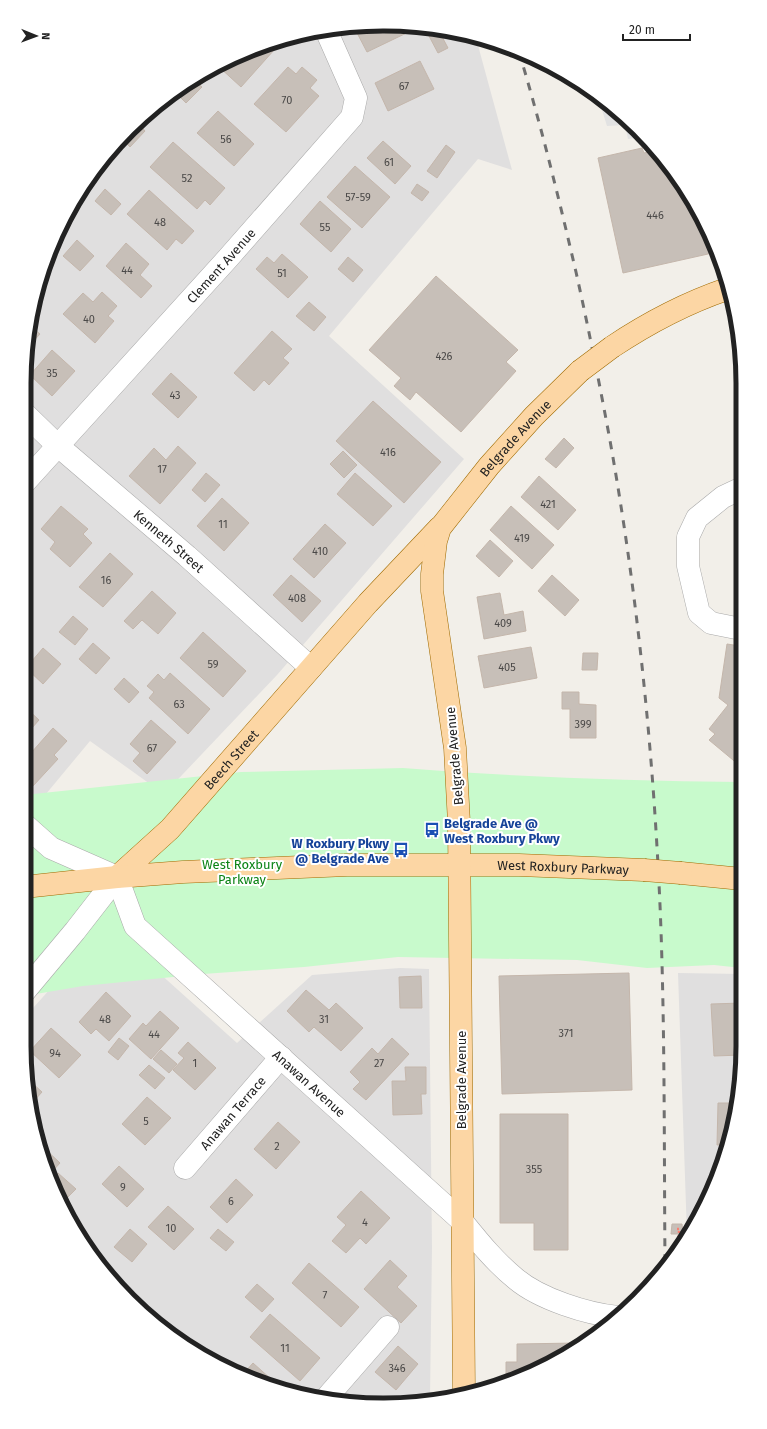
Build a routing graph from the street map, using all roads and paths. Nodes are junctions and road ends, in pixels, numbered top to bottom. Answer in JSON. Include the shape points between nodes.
{"nodes":[{"id":1,"x":328,"y":36,"type":"edge"},
{"id":2,"x":724,"y":290,"type":"edge"},
{"id":3,"x":31,"y":420,"type":"edge"},
{"id":4,"x":57,"y":446,"type":"junction"},
{"id":5,"x":31,"y":475,"type":"edge"},
{"id":6,"x":736,"y":491,"type":"edge"},
{"id":7,"x":440,"y":528,"type":"junction"},
{"id":8,"x":736,"y":628,"type":"edge"},
{"id":9,"x":311,"y":668,"type":"junction"},
{"id":10,"x":31,"y":830,"type":"edge"},
{"id":11,"x":460,"y":865,"type":"junction"},
{"id":12,"x":117,"y":877,"type":"junction"},
{"id":13,"x":736,"y":878,"type":"edge"},
{"id":14,"x":31,"y":886,"type":"edge"},
{"id":15,"x":31,"y":979,"type":"edge"},
{"id":16,"x":281,"y":1057,"type":"junction"},
{"id":17,"x":185,"y":1168,"type":"dead end"},
{"id":18,"x":462,"y":1221,"type":"junction"},
{"id":19,"x":677,"y":1229,"type":"dead end"},
{"id":20,"x":679,"y":1238,"type":"edge"},
{"id":21,"x":609,"y":1316,"type":"edge"},
{"id":22,"x":388,"y":1327,"type":"dead end"},
{"id":23,"x":464,"y":1388,"type":"edge"},
{"id":24,"x":330,"y":1394,"type":"edge"}],
"edges":[{"from":1,"to":4,"type":"street","name":"Clement Avenue","via":[[356,98],[352,117]]},
{"from":2,"to":7,"type":"main road","name":"Belgrade Avenue","bridge":true,"via":[[676,310],[634,332],[580,371],[514,438]]},
{"from":3,"to":4,"type":"street","name":"Kenneth Street"},
{"from":4,"to":5,"type":"street","name":"Clement Avenue"},
{"from":4,"to":9,"type":"street","name":"Kenneth Street","via":[[187,556]]},
{"from":6,"to":8,"type":"street","via":[[723,497],[697,518],[688,537],[688,566],[699,613],[711,623]]},
{"from":7,"to":9,"type":"main road","name":"Beech Street","via":[[368,603]]},
{"from":7,"to":11,"type":"main road","name":"Belgrade Avenue","via":[[433,557],[432,591],[455,748]]},
{"from":9,"to":12,"type":"main road","name":"Beech Street","via":[[170,829]]},
{"from":10,"to":12,"type":"street","via":[[51,848]]},
{"from":11,"to":12,"type":"main road","name":"West Roxbury Parkway","via":[[284,867]]},
{"from":11,"to":13,"type":"main road","name":"West Roxbury Parkway","bridge":true,"via":[[644,870]]},
{"from":11,"to":18,"type":"main road","name":"Belgrade Avenue"},
{"from":12,"to":14,"type":"main road","name":"West Roxbury Parkway"},
{"from":12,"to":15,"type":"street","name":"Beech Street","via":[[75,931]]},
{"from":12,"to":16,"type":"street","name":"Anawan Avenue","via":[[135,926]]},
{"from":16,"to":17,"type":"street","name":"Anawan Terrace"},
{"from":16,"to":18,"type":"street","name":"Anawan Avenue"},
{"from":18,"to":21,"type":"street","name":"Anawan Avenue","via":[[501,1266],[517,1280],[559,1302]]},
{"from":18,"to":23,"type":"main road","name":"Belgrade Avenue"},
{"from":19,"to":20,"type":"path"},
{"from":22,"to":24,"type":"street"}]}
